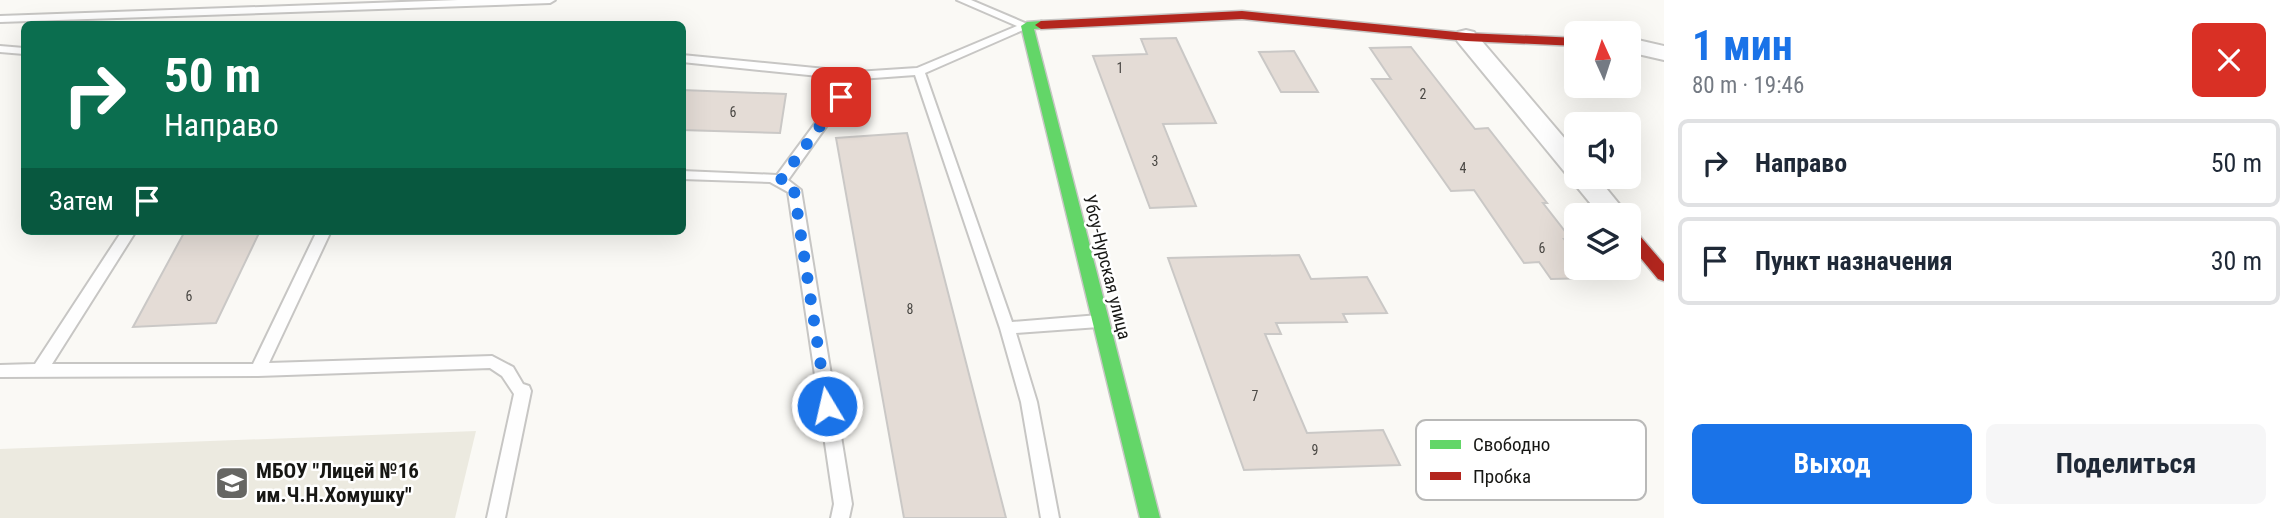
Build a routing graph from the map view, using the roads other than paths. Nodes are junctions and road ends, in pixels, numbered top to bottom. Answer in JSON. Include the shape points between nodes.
{"nodes":[{"id":1,"x":550,"y":0,"type":"edge"},
{"id":2,"x":962,"y":0,"type":"edge"},
{"id":3,"x":0,"y":19,"type":"edge"},
{"id":4,"x":1027,"y":26,"type":"junction"},
{"id":5,"x":1466,"y":37,"type":"junction"},
{"id":6,"x":1564,"y":41,"type":"edge"},
{"id":7,"x":1642,"y":48,"type":"edge"},
{"id":8,"x":0,"y":49,"type":"edge"},
{"id":9,"x":21,"y":51,"type":"edge"},
{"id":10,"x":1664,"y":53,"type":"edge"},
{"id":11,"x":686,"y":58,"type":"edge"},
{"id":12,"x":919,"y":71,"type":"junction"},
{"id":13,"x":856,"y":76,"type":"junction"},
{"id":14,"x":1564,"y":154,"type":"edge"},
{"id":15,"x":686,"y":175,"type":"edge"},
{"id":16,"x":780,"y":181,"type":"junction"},
{"id":17,"x":1593,"y":189,"type":"edge"},
{"id":18,"x":1605,"y":203,"type":"edge"},
{"id":19,"x":126,"y":235,"type":"edge"},
{"id":20,"x":322,"y":235,"type":"edge"},
{"id":21,"x":1641,"y":247,"type":"edge"},
{"id":22,"x":1664,"y":275,"type":"edge"},
{"id":23,"x":1101,"y":321,"type":"junction"},
{"id":24,"x":1007,"y":328,"type":"junction"},
{"id":25,"x":40,"y":370,"type":"junction"},
{"id":26,"x":258,"y":370,"type":"junction"},
{"id":27,"x":0,"y":371,"type":"edge"},
{"id":28,"x":496,"y":518,"type":"edge"},
{"id":29,"x":840,"y":518,"type":"edge"},
{"id":30,"x":1050,"y":518,"type":"edge"},
{"id":31,"x":1150,"y":518,"type":"edge"}],
"edges":[{"from":1,"to":3,"type":"lane"},
{"from":2,"to":4,"type":"lane"},
{"from":4,"to":5,"type":"street","via":[[1242,15]]},
{"from":4,"to":12,"type":"lane"},
{"from":4,"to":23,"type":"street","name":"Убсу-Нурская улица"},
{"from":5,"to":6,"type":"street"},
{"from":5,"to":14,"type":"street"},
{"from":7,"to":10,"type":"street"},
{"from":8,"to":9,"type":"lane"},
{"from":11,"to":13,"type":"lane"},
{"from":12,"to":13,"type":"lane"},
{"from":12,"to":24,"type":"lane"},
{"from":13,"to":16,"type":"lane"},
{"from":15,"to":16,"type":"lane"},
{"from":16,"to":29,"type":"lane","via":[[794,190],[842,504]]},
{"from":17,"to":18,"type":"street"},
{"from":19,"to":25,"type":"lane"},
{"from":20,"to":26,"type":"lane"},
{"from":21,"to":22,"type":"street"},
{"from":23,"to":24,"type":"lane"},
{"from":23,"to":31,"type":"street","name":"Убсу-Нурская улица"},
{"from":24,"to":30,"type":"lane","via":[[1029,402]]},
{"from":25,"to":26,"type":"lane"},
{"from":25,"to":27,"type":"lane"},
{"from":26,"to":28,"type":"lane","via":[[476,361],[503,367],[523,391]]}]}
